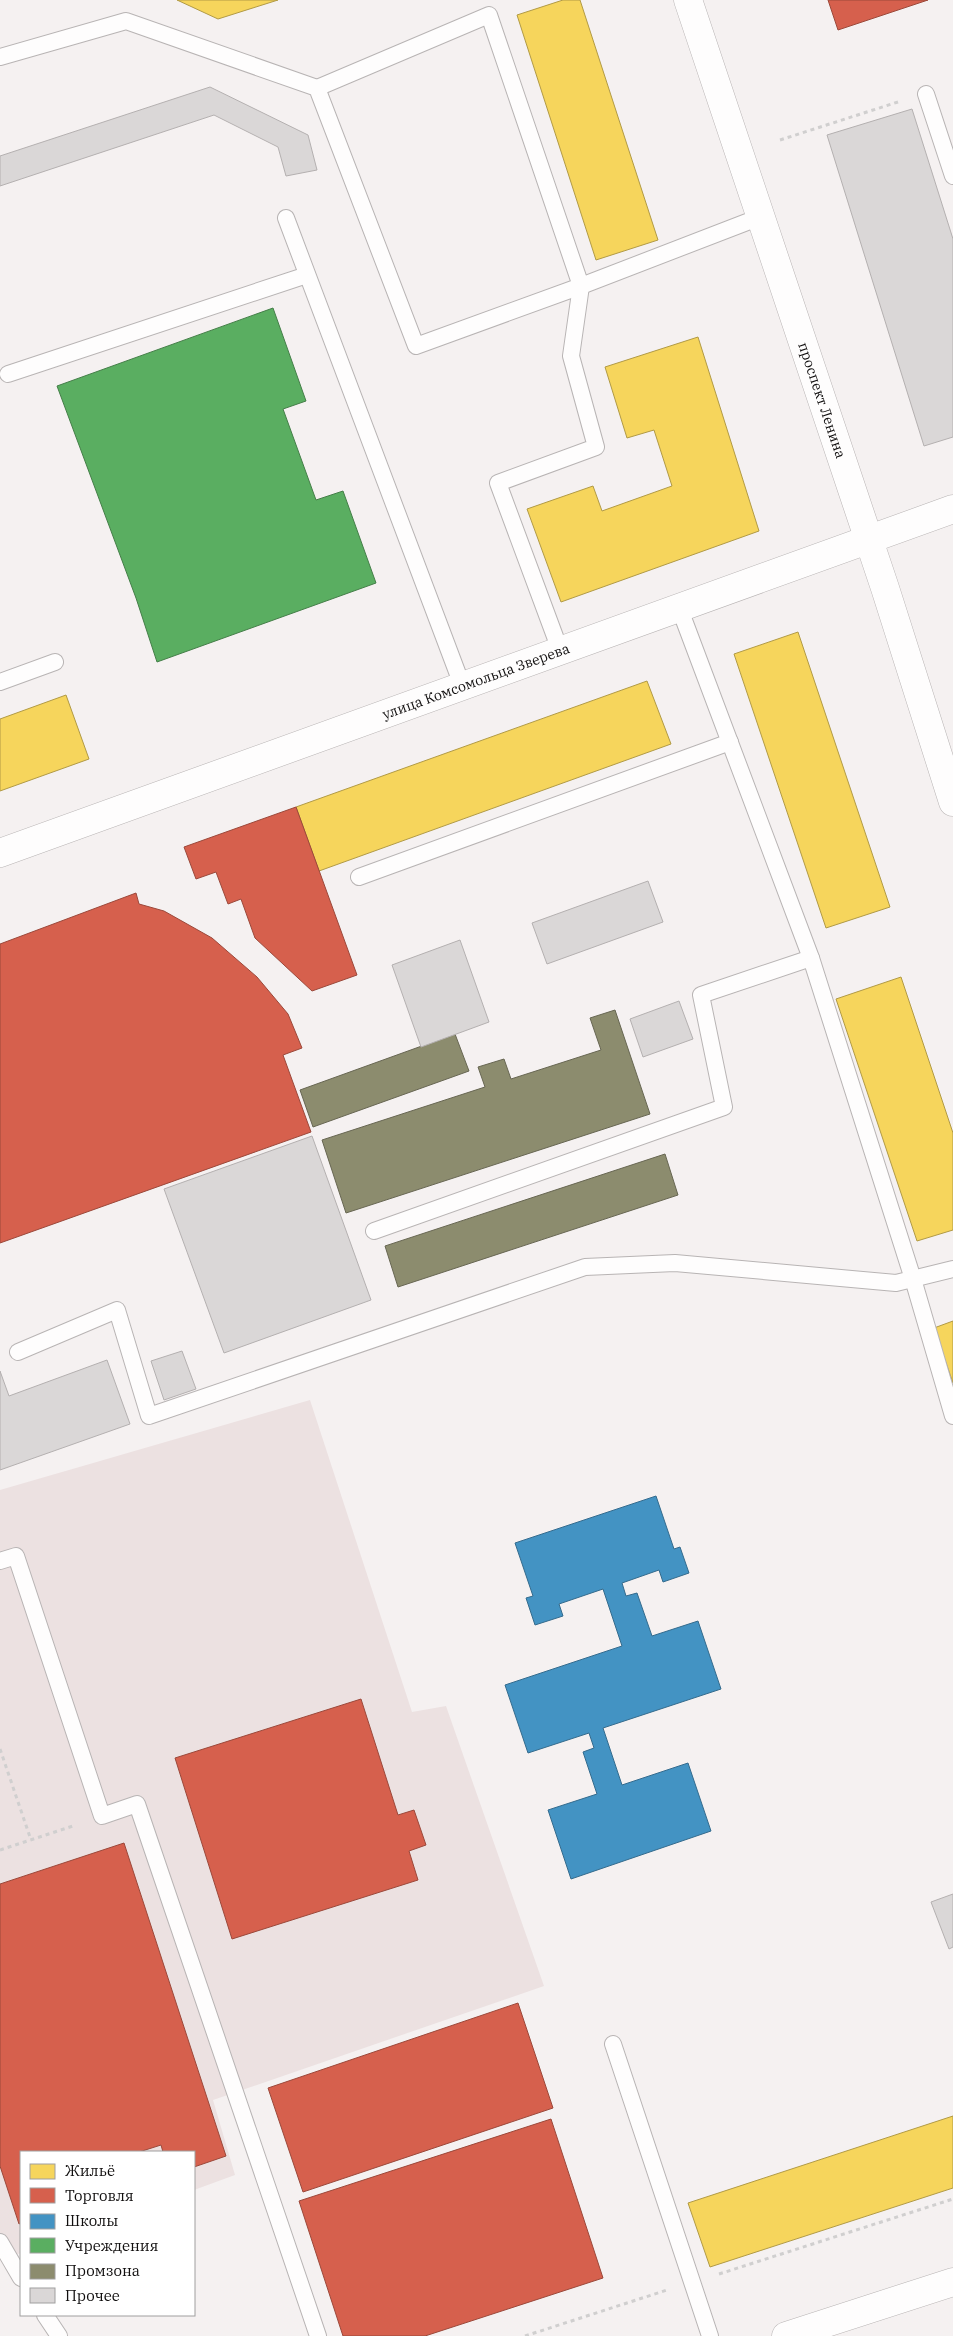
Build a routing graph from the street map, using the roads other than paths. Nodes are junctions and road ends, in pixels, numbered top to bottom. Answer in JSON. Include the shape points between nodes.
{"nodes":[{"id":1,"x":688,"y":0,"type":"edge"},
{"id":2,"x":0,"y":57,"type":"edge"},
{"id":3,"x":318,"y":88,"type":"junction"},
{"id":4,"x":926,"y":94,"type":"road end"},
{"id":5,"x":953,"y":176,"type":"edge"},
{"id":6,"x":760,"y":217,"type":"junction"},
{"id":7,"x":286,"y":218,"type":"dead end"},
{"id":8,"x":307,"y":275,"type":"junction"},
{"id":9,"x":581,"y":286,"type":"junction"},
{"id":10,"x":8,"y":374,"type":"dead end"},
{"id":11,"x":953,"y":509,"type":"edge"},
{"id":12,"x":868,"y":540,"type":"junction"},
{"id":13,"x":679,"y":607,"type":"junction"},
{"id":14,"x":560,"y":650,"type":"junction"},
{"id":15,"x":55,"y":662,"type":"dead end"},
{"id":16,"x":0,"y":682,"type":"edge"},
{"id":17,"x":462,"y":685,"type":"junction"},
{"id":18,"x":730,"y":742,"type":"junction"},
{"id":19,"x":953,"y":802,"type":"edge"},
{"id":20,"x":0,"y":853,"type":"edge"},
{"id":21,"x":359,"y":877,"type":"dead end"},
{"id":22,"x":811,"y":958,"type":"junction"},
{"id":23,"x":374,"y":1232,"type":"dead end"},
{"id":24,"x":953,"y":1269,"type":"edge"},
{"id":25,"x":913,"y":1279,"type":"junction"},
{"id":26,"x":18,"y":1352,"type":"dead end"},
{"id":27,"x":953,"y":1416,"type":"edge"},
{"id":28,"x":0,"y":1561,"type":"edge"},
{"id":29,"x":613,"y":2044,"type":"dead end"},
{"id":30,"x":0,"y":2242,"type":"edge"},
{"id":31,"x":20,"y":2276,"type":"edge"},
{"id":32,"x":953,"y":2282,"type":"edge"},
{"id":33,"x":46,"y":2316,"type":"edge"},
{"id":34,"x":59,"y":2336,"type":"edge"},
{"id":35,"x":318,"y":2336,"type":"edge"},
{"id":36,"x":710,"y":2336,"type":"edge"},
{"id":37,"x":786,"y":2336,"type":"edge"}],
"edges":[{"from":1,"to":6,"type":"main road","name":"проспект Ленина"},
{"from":2,"to":3,"type":"lane","via":[[126,21]]},
{"from":3,"to":9,"type":"lane","via":[[416,346]]},
{"from":3,"to":9,"type":"lane","via":[[488,15]]},
{"from":4,"to":5,"type":"lane"},
{"from":6,"to":9,"type":"lane"},
{"from":6,"to":12,"type":"main road","name":"проспект Ленина"},
{"from":7,"to":8,"type":"lane"},
{"from":8,"to":10,"type":"lane"},
{"from":8,"to":17,"type":"lane"},
{"from":9,"to":14,"type":"lane","via":[[571,356],[596,447],[498,483]]},
{"from":11,"to":12,"type":"main road","name":"улица Комсомольца Зверева"},
{"from":12,"to":13,"type":"main road","name":"улица Комсомольца Зверева"},
{"from":12,"to":19,"type":"main road","name":"проспект Ленина"},
{"from":13,"to":14,"type":"main road","name":"улица Комсомольца Зверева"},
{"from":13,"to":18,"type":"lane"},
{"from":14,"to":17,"type":"main road","name":"улица Комсомольца Зверева"},
{"from":15,"to":16,"type":"lane"},
{"from":17,"to":20,"type":"main road","name":"улица Комсомольца Зверева"},
{"from":18,"to":21,"type":"lane"},
{"from":18,"to":22,"type":"lane"},
{"from":22,"to":23,"type":"lane","via":[[701,995],[724,1107]]},
{"from":22,"to":25,"type":"lane"},
{"from":24,"to":25,"type":"lane"},
{"from":25,"to":26,"type":"lane","via":[[896,1283],[675,1263],[585,1267],[149,1416],[117,1310]]},
{"from":25,"to":27,"type":"lane"},
{"from":28,"to":35,"type":"lane","via":[[16,1556],[102,1816],[137,1804]]},
{"from":29,"to":36,"type":"lane"},
{"from":30,"to":31,"type":"lane"},
{"from":32,"to":37,"type":"main road"},
{"from":33,"to":34,"type":"lane"}]}
